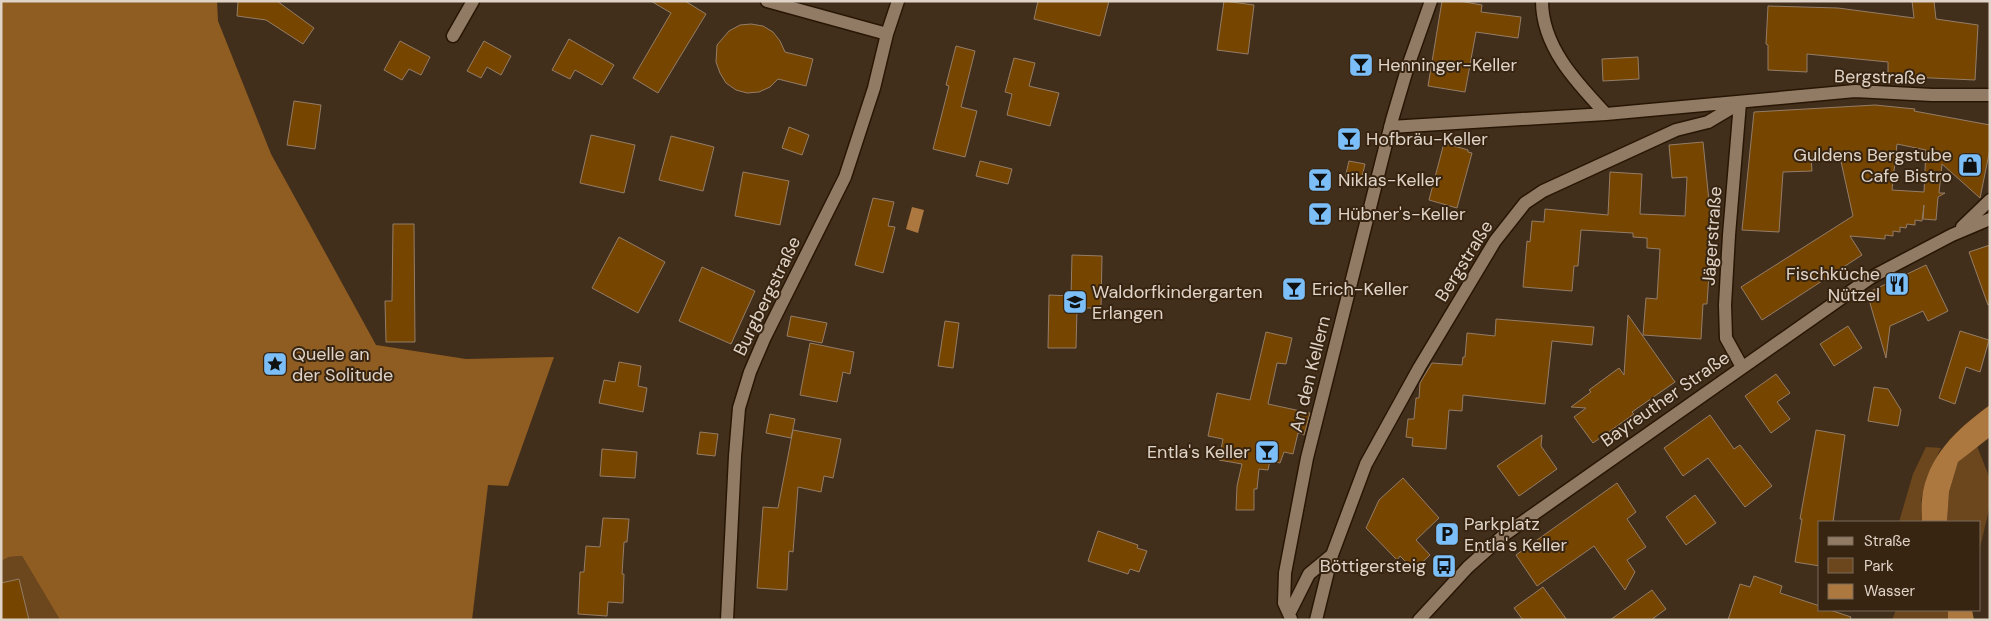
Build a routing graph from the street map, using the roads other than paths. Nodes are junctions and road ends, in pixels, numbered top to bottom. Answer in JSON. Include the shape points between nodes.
{"nodes":[{"id":1,"x":473,"y":1,"type":"edge"},
{"id":2,"x":767,"y":1,"type":"edge"},
{"id":3,"x":898,"y":1,"type":"edge"},
{"id":4,"x":1431,"y":1,"type":"edge"},
{"id":5,"x":1542,"y":1,"type":"edge"},
{"id":6,"x":887,"y":34,"type":"junction"},
{"id":7,"x":453,"y":36,"type":"dead end"},
{"id":8,"x":1990,"y":94,"type":"edge"},
{"id":9,"x":1740,"y":103,"type":"junction"},
{"id":10,"x":1606,"y":114,"type":"junction"},
{"id":11,"x":1390,"y":128,"type":"junction"},
{"id":12,"x":1990,"y":200,"type":"edge"},
{"id":13,"x":1990,"y":219,"type":"edge"},
{"id":14,"x":1952,"y":235,"type":"junction"},
{"id":15,"x":1742,"y":367,"type":"junction"},
{"id":16,"x":1332,"y":555,"type":"junction"},
{"id":17,"x":1290,"y":617,"type":"edge"},
{"id":18,"x":727,"y":620,"type":"edge"},
{"id":19,"x":1316,"y":620,"type":"edge"},
{"id":20,"x":1419,"y":620,"type":"edge"}],
"edges":[{"from":1,"to":7,"type":"street"},
{"from":2,"to":6,"type":"street"},
{"from":3,"to":6,"type":"street","name":"Burgbergstraße"},
{"from":4,"to":11,"type":"street","name":"An den Kellern"},
{"from":5,"to":10,"type":"street","via":[[1547,32],[1558,52],[1573,78]]},
{"from":6,"to":18,"type":"street","name":"Burgbergstraße","via":[[874,88],[845,177],[765,337],[750,372],[740,408],[734,456]]},
{"from":8,"to":9,"type":"street","name":"Bergstraße","via":[[1855,91]]},
{"from":9,"to":10,"type":"street","name":"Bergstraße"},
{"from":9,"to":15,"type":"street","name":"Jägerstraße","via":[[1729,234],[1726,338]]},
{"from":9,"to":16,"type":"street","name":"Bergstraße","via":[[1708,122],[1676,130],[1543,191],[1525,204],[1494,241],[1413,378],[1366,464]]},
{"from":10,"to":11,"type":"street","name":"Bergstraße"},
{"from":11,"to":17,"type":"street","name":"An den Kellern","via":[[1307,458],[1285,572],[1284,603]]},
{"from":12,"to":14,"type":"street","name":"Bayreuther Straße"},
{"from":13,"to":14,"type":"street","name":"Bayreuther Straße"},
{"from":14,"to":15,"type":"street","name":"Bayreuther Straße","via":[[1870,278]]},
{"from":15,"to":20,"type":"street","name":"Bayreuther Straße","via":[[1504,535],[1468,567]]},
{"from":16,"to":17,"type":"street","via":[[1309,574]]},
{"from":16,"to":19,"type":"street"}]}
